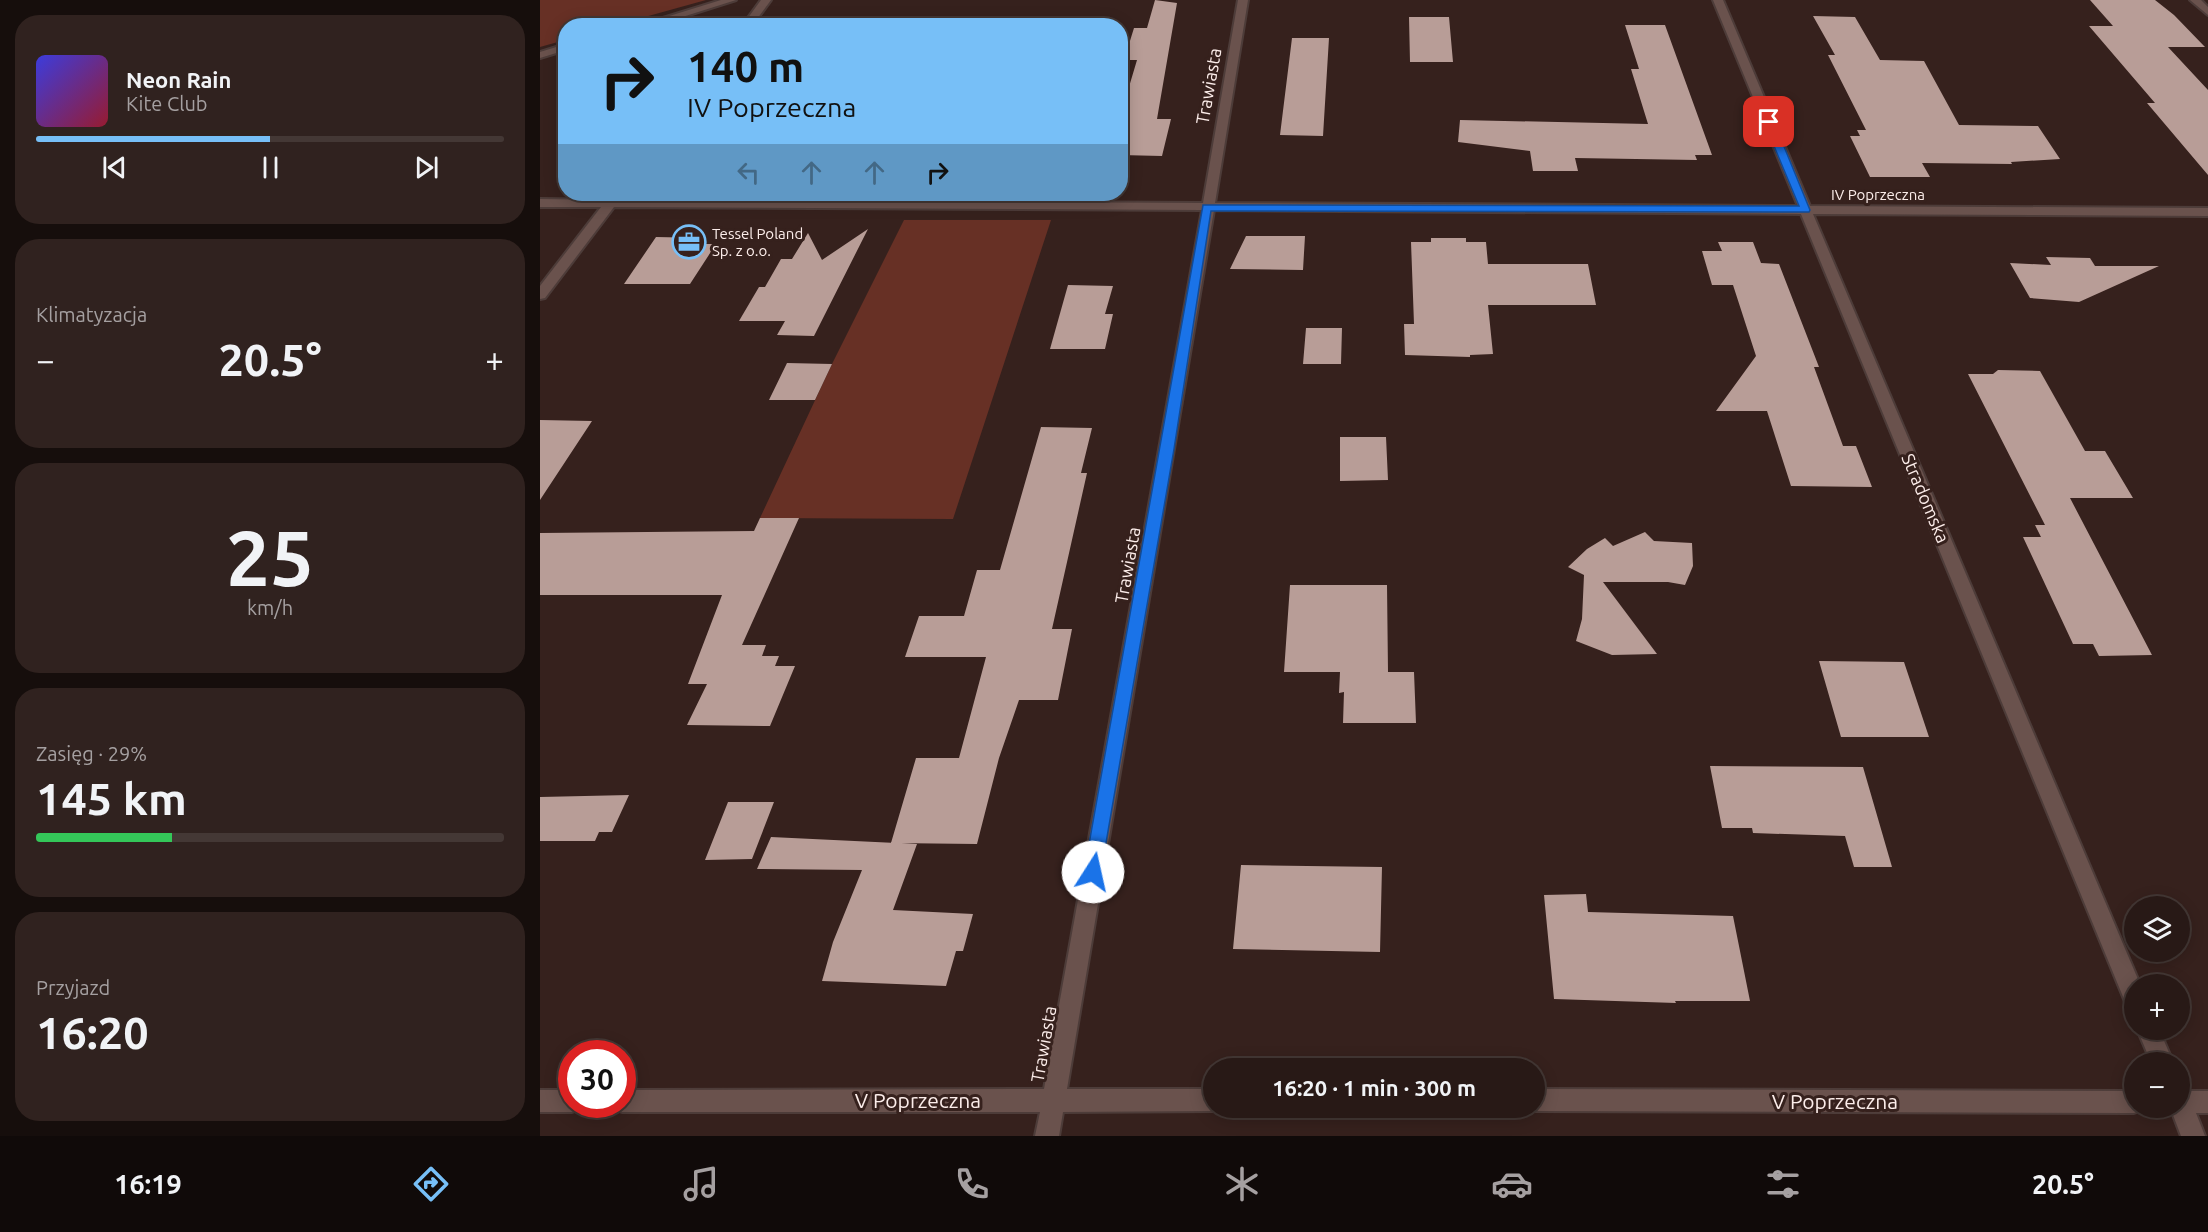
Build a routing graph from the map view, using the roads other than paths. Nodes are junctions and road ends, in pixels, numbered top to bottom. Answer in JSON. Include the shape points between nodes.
{"nodes":[{"id":1,"x":731,"y":0,"type":"edge"},
{"id":2,"x":766,"y":0,"type":"edge"},
{"id":3,"x":1243,"y":0,"type":"edge"},
{"id":4,"x":1718,"y":0,"type":"edge"},
{"id":5,"x":2195,"y":0,"type":"edge"},
{"id":6,"x":2208,"y":12,"type":"edge"},
{"id":7,"x":669,"y":18,"type":"edge"},
{"id":8,"x":753,"y":18,"type":"edge"},
{"id":9,"x":558,"y":49,"type":"edge"},
{"id":10,"x":540,"y":55,"type":"edge"},
{"id":11,"x":570,"y":201,"type":"edge"},
{"id":12,"x":613,"y":201,"type":"edge"},
{"id":13,"x":812,"y":201,"type":"edge"},
{"id":14,"x":540,"y":203,"type":"edge"},
{"id":15,"x":1207,"y":207,"type":"junction"},
{"id":16,"x":1805,"y":210,"type":"junction"},
{"id":17,"x":2208,"y":212,"type":"edge"},
{"id":18,"x":540,"y":296,"type":"edge"},
{"id":19,"x":2125,"y":974,"type":"edge"},
{"id":20,"x":1053,"y":1099,"type":"junction"},
{"id":21,"x":1203,"y":1100,"type":"edge"},
{"id":22,"x":1545,"y":1100,"type":"edge"},
{"id":23,"x":540,"y":1101,"type":"edge"},
{"id":24,"x":558,"y":1101,"type":"edge"},
{"id":25,"x":636,"y":1101,"type":"edge"},
{"id":26,"x":2124,"y":1102,"type":"edge"},
{"id":27,"x":2208,"y":1102,"type":"edge"},
{"id":28,"x":2190,"y":1103,"type":"edge"},
{"id":29,"x":2186,"y":1118,"type":"edge"},
{"id":30,"x":1047,"y":1136,"type":"edge"},
{"id":31,"x":2193,"y":1136,"type":"edge"}],
"edges":[{"from":1,"to":7,"type":"street"},
{"from":2,"to":8,"type":"street"},
{"from":3,"to":15,"type":"street","name":"Trawiasta"},
{"from":4,"to":16,"type":"street","name":"Stradomska"},
{"from":5,"to":6,"type":"street"},
{"from":9,"to":10,"type":"street"},
{"from":11,"to":14,"type":"street","name":"IV Poprzeczna"},
{"from":12,"to":18,"type":"street"},
{"from":13,"to":15,"type":"street","name":"IV Poprzeczna"},
{"from":15,"to":16,"type":"street","name":"IV Poprzeczna"},
{"from":15,"to":20,"type":"street","name":"Trawiasta"},
{"from":16,"to":17,"type":"street","name":"IV Poprzeczna"},
{"from":16,"to":19,"type":"street","name":"Stradomska"},
{"from":20,"to":21,"type":"street","name":"V Poprzeczna"},
{"from":20,"to":25,"type":"street","name":"V Poprzeczna"},
{"from":20,"to":30,"type":"street","name":"Trawiasta"},
{"from":22,"to":26,"type":"street","name":"V Poprzeczna"},
{"from":23,"to":24,"type":"street"},
{"from":27,"to":28,"type":"street"},
{"from":29,"to":31,"type":"street"}]}
